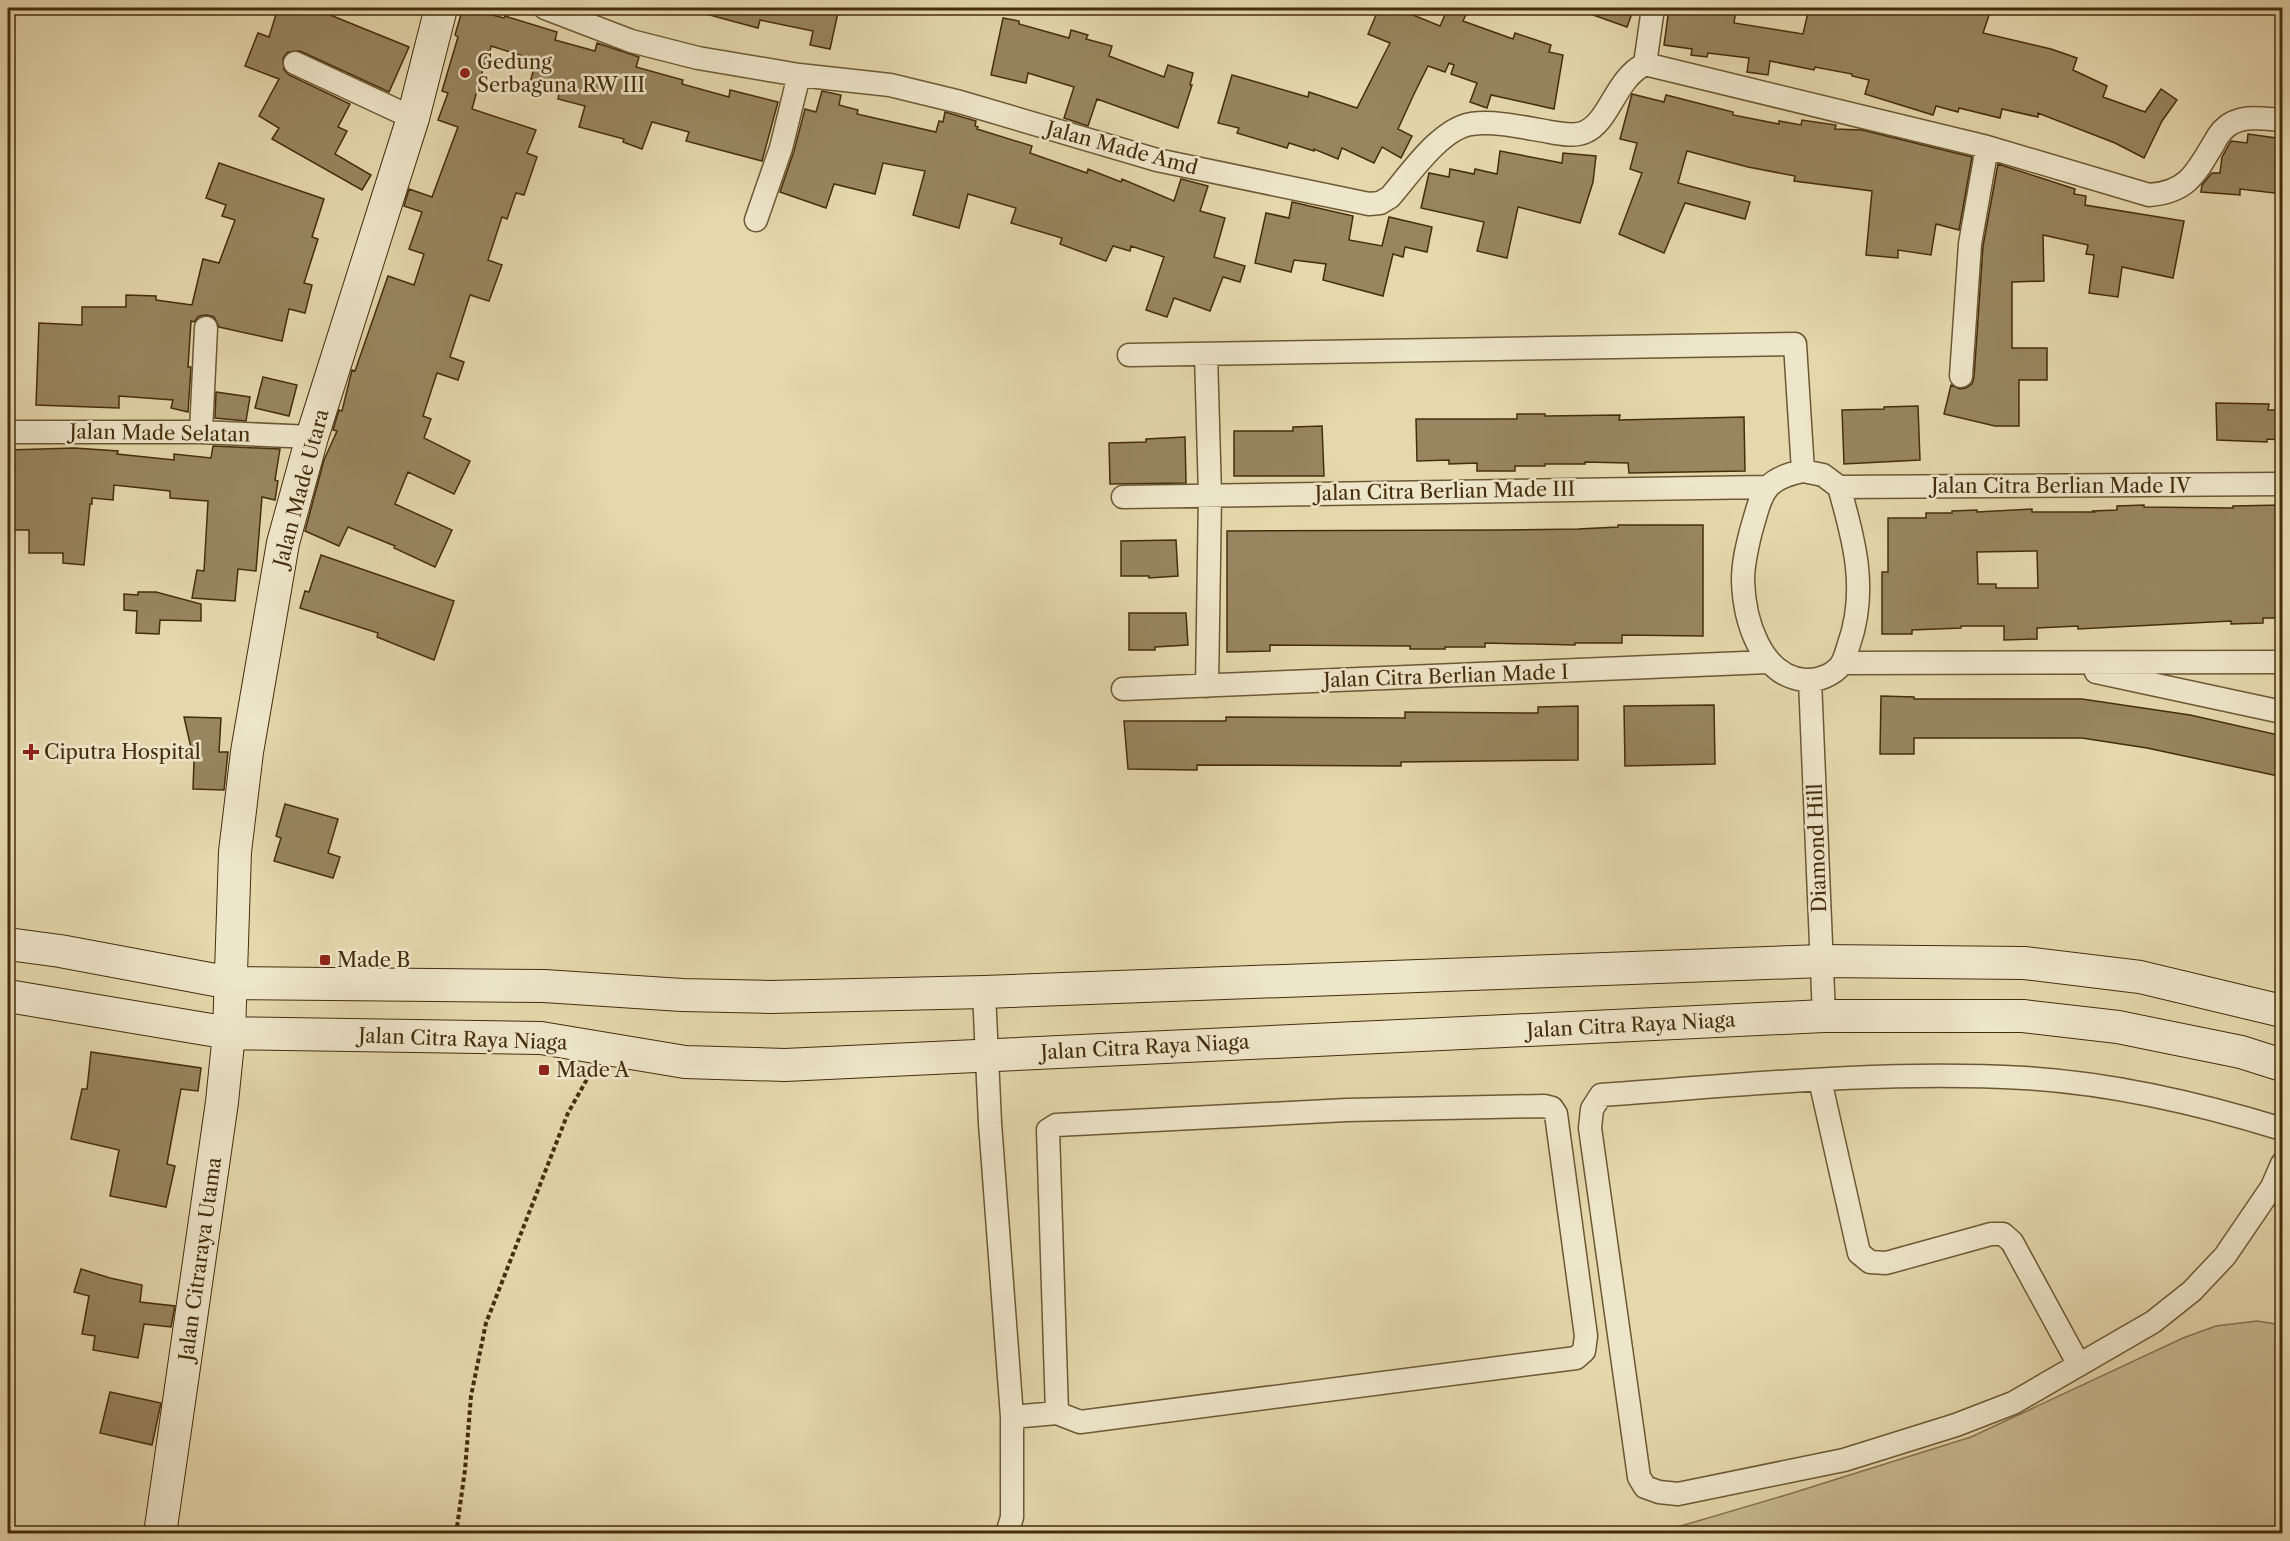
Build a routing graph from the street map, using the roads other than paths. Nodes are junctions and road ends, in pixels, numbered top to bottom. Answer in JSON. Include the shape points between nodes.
{"nodes":[{"id":1,"x":441,"y":8,"type":"edge"},
{"id":2,"x":545,"y":8,"type":"edge"},
{"id":3,"x":1653,"y":8,"type":"edge"},
{"id":4,"x":295,"y":63,"type":"dead end"},
{"id":5,"x":1645,"y":64,"type":"junction"},
{"id":6,"x":799,"y":75,"type":"junction"},
{"id":7,"x":413,"y":118,"type":"junction"},
{"id":8,"x":2283,"y":120,"type":"edge"},
{"id":9,"x":1987,"y":147,"type":"junction"},
{"id":10,"x":756,"y":220,"type":"dead end"},
{"id":11,"x":206,"y":328,"type":"dead end"},
{"id":12,"x":1206,"y":354,"type":"junction"},
{"id":13,"x":1130,"y":355,"type":"dead end"},
{"id":14,"x":1961,"y":376,"type":"dead end"},
{"id":15,"x":8,"y":432,"type":"edge"},
{"id":16,"x":201,"y":432,"type":"junction"},
{"id":17,"x":312,"y":437,"type":"junction"},
{"id":18,"x":1803,"y":471,"type":"junction"},
{"id":19,"x":2283,"y":484,"type":"edge"},
{"id":20,"x":1766,"y":487,"type":"junction"},
{"id":21,"x":1839,"y":487,"type":"junction"},
{"id":22,"x":1209,"y":495,"type":"junction"},
{"id":23,"x":1123,"y":497,"type":"dead end"},
{"id":24,"x":1768,"y":662,"type":"junction"},
{"id":25,"x":2283,"y":662,"type":"edge"},
{"id":26,"x":1842,"y":663,"type":"junction"},
{"id":27,"x":2054,"y":663,"type":"junction"},
{"id":28,"x":1810,"y":680,"type":"junction"},
{"id":29,"x":1208,"y":686,"type":"junction"},
{"id":30,"x":1123,"y":689,"type":"dead end"},
{"id":31,"x":2283,"y":712,"type":"edge"},
{"id":32,"x":8,"y":944,"type":"edge"},
{"id":33,"x":1822,"y":961,"type":"junction"},
{"id":34,"x":231,"y":983,"type":"junction"},
{"id":35,"x":984,"y":992,"type":"junction"},
{"id":36,"x":8,"y":996,"type":"edge"},
{"id":37,"x":2283,"y":1011,"type":"edge"},
{"id":38,"x":1824,"y":1016,"type":"junction"},
{"id":39,"x":230,"y":1033,"type":"junction"},
{"id":40,"x":987,"y":1055,"type":"junction"},
{"id":41,"x":2283,"y":1065,"type":"edge"},
{"id":42,"x":1821,"y":1080,"type":"junction"},
{"id":43,"x":2283,"y":1129,"type":"edge"},
{"id":44,"x":2283,"y":1164,"type":"edge"},
{"id":45,"x":2079,"y":1365,"type":"junction"},
{"id":46,"x":1057,"y":1413,"type":"junction"},
{"id":47,"x":1012,"y":1417,"type":"junction"},
{"id":48,"x":160,"y":1533,"type":"edge"},
{"id":49,"x":1006,"y":1533,"type":"edge"}],
"edges":[{"from":1,"to":7,"type":"street","name":"Jalan Made Utara"},
{"from":2,"to":6,"type":"street","name":"Jalan Made Amd","via":[[631,41],[698,58]]},
{"from":3,"to":5,"type":"street"},
{"from":4,"to":7,"type":"street"},
{"from":5,"to":6,"type":"street","name":"Jalan Made Amd","via":[[1626,79],[1597,123],[1585,132],[1570,134],[1496,123],[1468,124],[1439,140],[1390,197],[1369,204],[1157,160],[890,85]]},
{"from":5,"to":9,"type":"street"},
{"from":6,"to":10,"type":"street","via":[[781,148]]},
{"from":7,"to":17,"type":"street","name":"Jalan Made Utara"},
{"from":8,"to":9,"type":"street","via":[[2231,123],[2190,180],[2163,194],[2149,195]]},
{"from":9,"to":14,"type":"street","via":[[1970,244]]},
{"from":11,"to":16,"type":"street"},
{"from":12,"to":13,"type":"street"},
{"from":12,"to":18,"type":"street","via":[[1795,344]]},
{"from":12,"to":22,"type":"street"},
{"from":15,"to":16,"type":"street","name":"Jalan Made Selatan"},
{"from":16,"to":17,"type":"street","name":"Jalan Made Selatan"},
{"from":17,"to":34,"type":"street","name":"Jalan Made Utara","via":[[283,543],[247,752],[235,852]]},
{"from":18,"to":20,"type":"street","via":[[1783,475]]},
{"from":18,"to":21,"type":"street","via":[[1823,475]]},
{"from":19,"to":21,"type":"street","name":"Jalan Citra Berlian Made IV"},
{"from":20,"to":22,"type":"street","name":"Jalan Citra Berlian Made III"},
{"from":20,"to":24,"type":"street","via":[[1745,552],[1743,581],[1746,609]]},
{"from":21,"to":26,"type":"street","via":[[1858,564],[1859,598],[1854,632]]},
{"from":22,"to":23,"type":"street","name":"Jalan Citra Berlian Made III"},
{"from":22,"to":29,"type":"street"},
{"from":24,"to":28,"type":"street","via":[[1794,679]]},
{"from":24,"to":29,"type":"street","name":"Jalan Citra Berlian Made I"},
{"from":25,"to":27,"type":"street"},
{"from":26,"to":27,"type":"street"},
{"from":26,"to":28,"type":"street","via":[[1822,678]]},
{"from":27,"to":31,"type":"street"},
{"from":28,"to":33,"type":"street","name":"Diamond Hill"},
{"from":29,"to":30,"type":"street","name":"Jalan Citra Berlian Made I"},
{"from":32,"to":34,"type":"street"},
{"from":33,"to":35,"type":"street"},
{"from":33,"to":37,"type":"street","via":[[2024,963],[2140,977]]},
{"from":33,"to":38,"type":"street","name":"Diamond Hill"},
{"from":34,"to":35,"type":"street","via":[[544,986],[770,997]]},
{"from":34,"to":39,"type":"street","name":"Jalan Citraraya Utama"},
{"from":35,"to":40,"type":"street"},
{"from":36,"to":39,"type":"street","name":"Jalan Citra Raya Niaga"},
{"from":38,"to":40,"type":"street","name":"Jalan Citra Raya Niaga"},
{"from":38,"to":41,"type":"street","name":"Jalan Citra Raya Niaga","via":[[2023,1016],[2118,1027],[2241,1052]]},
{"from":39,"to":40,"type":"street","name":"Jalan Citra Raya Niaga","via":[[541,1038],[685,1062],[785,1065]]},
{"from":39,"to":48,"type":"street","name":"Jalan Citraraya Utama"},
{"from":40,"to":47,"type":"street"},
{"from":42,"to":43,"type":"street","via":[[2025,1078],[2161,1097]]},
{"from":42,"to":45,"type":"street","via":[[1859,1253],[1870,1262],[1886,1263],[2003,1234],[2012,1242]]},
{"from":42,"to":45,"type":"street","via":[[1601,1095],[1592,1108],[1590,1128],[1638,1466],[1645,1487],[1678,1494],[1844,1460],[2013,1403]]},
{"from":44,"to":45,"type":"street","via":[[2272,1187],[2224,1256],[2192,1291],[2153,1322]]},
{"from":46,"to":46,"type":"street","via":[[1048,1130],[1056,1125],[1347,1110],[1544,1106],[1556,1114],[1586,1336],[1584,1351],[1576,1358],[1080,1422]]},
{"from":46,"to":47,"type":"street"},
{"from":47,"to":49,"type":"street","via":[[1012,1517]]}]}
